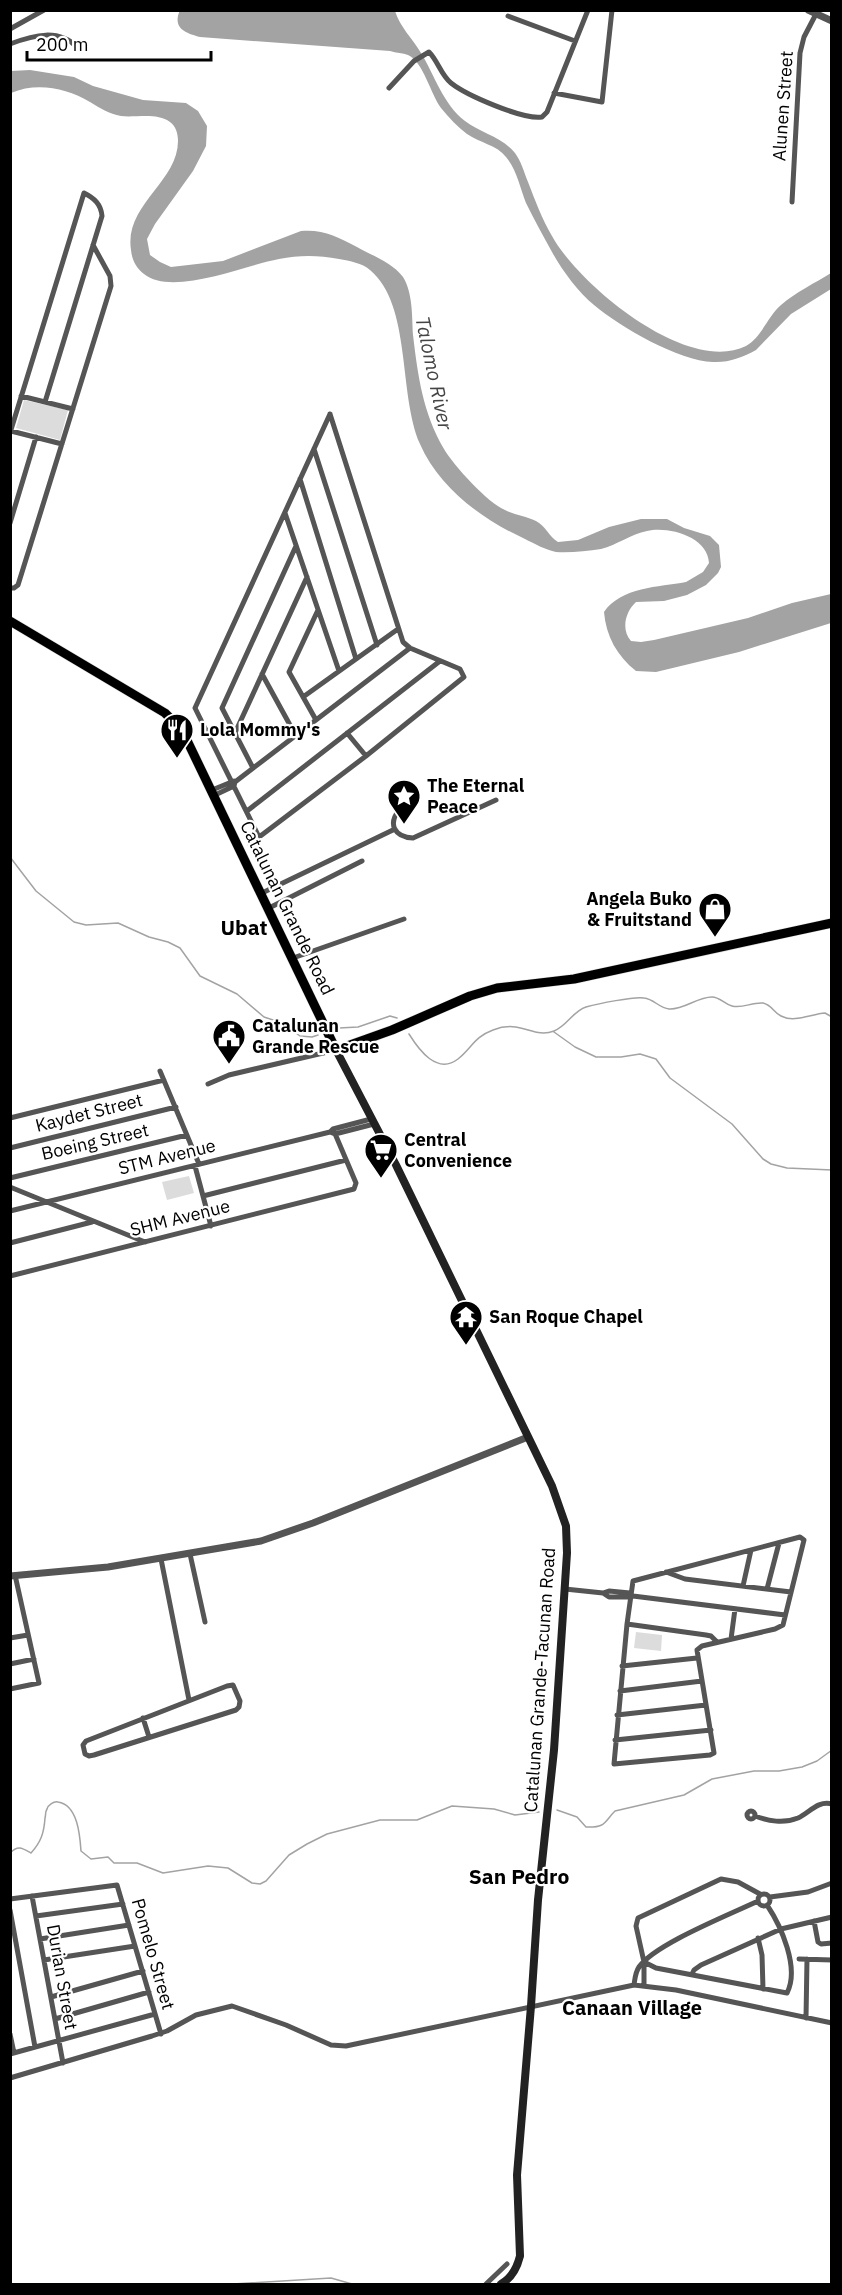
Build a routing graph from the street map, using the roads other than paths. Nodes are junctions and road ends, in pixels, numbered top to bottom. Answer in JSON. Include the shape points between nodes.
{"nodes":[{"id":1,"x":44,"y":10,"type":"edge"},
{"id":2,"x":588,"y":10,"type":"edge"},
{"id":3,"x":612,"y":10,"type":"edge"},
{"id":4,"x":812,"y":12,"type":"edge"},
{"id":5,"x":508,"y":16,"type":"dead end"},
{"id":6,"x":831,"y":21,"type":"edge"},
{"id":7,"x":10,"y":29,"type":"edge"},
{"id":8,"x":575,"y":40,"type":"junction"},
{"id":9,"x":10,"y":44,"type":"edge"},
{"id":10,"x":78,"y":48,"type":"dead end"},
{"id":11,"x":389,"y":88,"type":"dead end"},
{"id":12,"x":554,"y":93,"type":"junction"},
{"id":13,"x":792,"y":202,"type":"dead end"},
{"id":14,"x":93,"y":245,"type":"junction"},
{"id":15,"x":21,"y":396,"type":"junction"},
{"id":16,"x":45,"y":402,"type":"junction"},
{"id":17,"x":73,"y":409,"type":"junction"},
{"id":18,"x":11,"y":432,"type":"edge"},
{"id":19,"x":36,"y":437,"type":"junction"},
{"id":20,"x":62,"y":444,"type":"junction"},
{"id":21,"x":314,"y":450,"type":"junction"},
{"id":22,"x":300,"y":479,"type":"junction"},
{"id":23,"x":285,"y":513,"type":"junction"},
{"id":24,"x":10,"y":523,"type":"edge"},
{"id":25,"x":296,"y":546,"type":"junction"},
{"id":26,"x":307,"y":577,"type":"junction"},
{"id":27,"x":10,"y":588,"type":"edge"},
{"id":28,"x":318,"y":610,"type":"junction"},
{"id":29,"x":10,"y":621,"type":"edge"},
{"id":30,"x":398,"y":629,"type":"junction"},
{"id":31,"x":377,"y":645,"type":"junction"},
{"id":32,"x":410,"y":648,"type":"junction"},
{"id":33,"x":356,"y":659,"type":"junction"},
{"id":34,"x":440,"y":660,"type":"junction"},
{"id":35,"x":339,"y":671,"type":"junction"},
{"id":36,"x":262,"y":674,"type":"junction"},
{"id":37,"x":303,"y":697,"type":"junction"},
{"id":38,"x":316,"y":720,"type":"junction"},
{"id":39,"x":235,"y":733,"type":"junction"},
{"id":40,"x":347,"y":733,"type":"junction"},
{"id":41,"x":296,"y":736,"type":"junction"},
{"id":42,"x":366,"y":756,"type":"junction"},
{"id":43,"x":253,"y":768,"type":"junction"},
{"id":44,"x":234,"y":783,"type":"junction"},
{"id":45,"x":213,"y":792,"type":"junction"},
{"id":46,"x":496,"y":801,"type":"dead end"},
{"id":47,"x":399,"y":810,"type":"dead end"},
{"id":48,"x":247,"y":811,"type":"junction"},
{"id":49,"x":395,"y":829,"type":"junction"},
{"id":50,"x":260,"y":837,"type":"junction"},
{"id":51,"x":250,"y":844,"type":"dead end"},
{"id":52,"x":362,"y":861,"type":"dead end"},
{"id":53,"x":262,"y":893,"type":"junction"},
{"id":54,"x":269,"y":908,"type":"junction"},
{"id":55,"x":404,"y":919,"type":"dead end"},
{"id":56,"x":831,"y":923,"type":"edge"},
{"id":57,"x":293,"y":958,"type":"junction"},
{"id":58,"x":336,"y":1050,"type":"junction"},
{"id":59,"x":160,"y":1071,"type":"dead end"},
{"id":60,"x":164,"y":1080,"type":"junction"},
{"id":61,"x":208,"y":1084,"type":"dead end"},
{"id":62,"x":176,"y":1107,"type":"junction"},
{"id":63,"x":10,"y":1118,"type":"edge"},
{"id":64,"x":373,"y":1122,"type":"junction"},
{"id":65,"x":332,"y":1132,"type":"junction"},
{"id":66,"x":187,"y":1136,"type":"junction"},
{"id":67,"x":10,"y":1148,"type":"edge"},
{"id":68,"x":346,"y":1160,"type":"junction"},
{"id":69,"x":197,"y":1165,"type":"junction"},
{"id":70,"x":10,"y":1178,"type":"edge"},
{"id":71,"x":10,"y":1187,"type":"edge"},
{"id":72,"x":203,"y":1196,"type":"junction"},
{"id":73,"x":47,"y":1202,"type":"junction"},
{"id":74,"x":10,"y":1211,"type":"edge"},
{"id":75,"x":94,"y":1222,"type":"junction"},
{"id":76,"x":210,"y":1226,"type":"junction"},
{"id":77,"x":144,"y":1242,"type":"junction"},
{"id":78,"x":10,"y":1243,"type":"edge"},
{"id":79,"x":10,"y":1276,"type":"edge"},
{"id":80,"x":528,"y":1437,"type":"junction"},
{"id":81,"x":779,"y":1543,"type":"junction"},
{"id":82,"x":751,"y":1550,"type":"junction"},
{"id":83,"x":190,"y":1554,"type":"junction"},
{"id":84,"x":161,"y":1559,"type":"junction"},
{"id":85,"x":666,"y":1571,"type":"junction"},
{"id":86,"x":13,"y":1576,"type":"edge"},
{"id":87,"x":743,"y":1586,"type":"junction"},
{"id":88,"x":565,"y":1589,"type":"junction"},
{"id":89,"x":767,"y":1589,"type":"junction"},
{"id":90,"x":791,"y":1592,"type":"junction"},
{"id":91,"x":631,"y":1596,"type":"junction"},
{"id":92,"x":735,"y":1609,"type":"junction"},
{"id":93,"x":786,"y":1615,"type":"junction"},
{"id":94,"x":205,"y":1622,"type":"dead end"},
{"id":95,"x":627,"y":1624,"type":"junction"},
{"id":96,"x":28,"y":1635,"type":"junction"},
{"id":97,"x":10,"y":1638,"type":"edge"},
{"id":98,"x":731,"y":1639,"type":"junction"},
{"id":99,"x":717,"y":1642,"type":"junction"},
{"id":100,"x":697,"y":1658,"type":"junction"},
{"id":101,"x":34,"y":1659,"type":"junction"},
{"id":102,"x":10,"y":1664,"type":"edge"},
{"id":103,"x":622,"y":1666,"type":"junction"},
{"id":104,"x":702,"y":1681,"type":"junction"},
{"id":105,"x":10,"y":1689,"type":"edge"},
{"id":106,"x":620,"y":1691,"type":"junction"},
{"id":107,"x":189,"y":1700,"type":"junction"},
{"id":108,"x":706,"y":1705,"type":"junction"},
{"id":109,"x":617,"y":1715,"type":"junction"},
{"id":110,"x":143,"y":1718,"type":"junction"},
{"id":111,"x":711,"y":1730,"type":"junction"},
{"id":112,"x":149,"y":1737,"type":"junction"},
{"id":113,"x":615,"y":1740,"type":"junction"},
{"id":114,"x":831,"y":1804,"type":"edge"},
{"id":115,"x":755,"y":1816,"type":"dead end"},
{"id":116,"x":831,"y":1883,"type":"edge"},
{"id":117,"x":760,"y":1894,"type":"junction"},
{"id":118,"x":32,"y":1896,"type":"junction"},
{"id":119,"x":770,"y":1897,"type":"junction"},
{"id":120,"x":10,"y":1899,"type":"edge"},
{"id":121,"x":758,"y":1901,"type":"junction"},
{"id":122,"x":123,"y":1904,"type":"junction"},
{"id":123,"x":767,"y":1905,"type":"junction"},
{"id":124,"x":10,"y":1910,"type":"edge"},
{"id":125,"x":36,"y":1916,"type":"junction"},
{"id":126,"x":831,"y":1917,"type":"edge"},
{"id":127,"x":814,"y":1921,"type":"junction"},
{"id":128,"x":129,"y":1925,"type":"junction"},
{"id":129,"x":782,"y":1929,"type":"junction"},
{"id":130,"x":758,"y":1938,"type":"junction"},
{"id":131,"x":40,"y":1939,"type":"junction"},
{"id":132,"x":831,"y":1943,"type":"edge"},
{"id":133,"x":135,"y":1946,"type":"junction"},
{"id":134,"x":799,"y":1959,"type":"dead end"},
{"id":135,"x":807,"y":1959,"type":"junction"},
{"id":136,"x":44,"y":1960,"type":"junction"},
{"id":137,"x":831,"y":1960,"type":"edge"},
{"id":138,"x":644,"y":1962,"type":"junction"},
{"id":139,"x":143,"y":1971,"type":"junction"},
{"id":140,"x":692,"y":1974,"type":"junction"},
{"id":141,"x":634,"y":1985,"type":"junction"},
{"id":142,"x":644,"y":1986,"type":"junction"},
{"id":143,"x":763,"y":1989,"type":"junction"},
{"id":144,"x":148,"y":1992,"type":"junction"},
{"id":145,"x":51,"y":1997,"type":"junction"},
{"id":146,"x":531,"y":2007,"type":"junction"},
{"id":147,"x":155,"y":2014,"type":"junction"},
{"id":148,"x":806,"y":2018,"type":"junction"},
{"id":149,"x":55,"y":2019,"type":"junction"},
{"id":150,"x":831,"y":2023,"type":"edge"},
{"id":151,"x":10,"y":2034,"type":"edge"},
{"id":152,"x":160,"y":2034,"type":"junction"},
{"id":153,"x":58,"y":2041,"type":"junction"},
{"id":154,"x":35,"y":2048,"type":"junction"},
{"id":155,"x":12,"y":2054,"type":"edge"},
{"id":156,"x":63,"y":2063,"type":"junction"},
{"id":157,"x":10,"y":2078,"type":"edge"},
{"id":158,"x":507,"y":2264,"type":"dead end"},
{"id":159,"x":486,"y":2284,"type":"edge"},
{"id":160,"x":501,"y":2284,"type":"edge"}],
"edges":[{"from":1,"to":7,"type":"street"},
{"from":2,"to":8,"type":"street"},
{"from":3,"to":12,"type":"street","via":[[602,102]]},
{"from":4,"to":6,"type":"street"},
{"from":4,"to":13,"type":"street","name":"Alunen Street","via":[[800,54]]},
{"from":5,"to":8,"type":"street"},
{"from":8,"to":12,"type":"street"},
{"from":9,"to":10,"type":"street","via":[[52,35],[66,38]]},
{"from":11,"to":12,"type":"street","via":[[414,61],[431,53],[448,80],[475,98],[530,117],[545,115]]},
{"from":14,"to":15,"type":"street","via":[[101,210],[84,193]]},
{"from":14,"to":16,"type":"street"},
{"from":14,"to":17,"type":"street","via":[[112,282]]},
{"from":15,"to":16,"type":"street"},
{"from":15,"to":18,"type":"street"},
{"from":16,"to":17,"type":"street"},
{"from":17,"to":20,"type":"street"},
{"from":18,"to":19,"type":"street"},
{"from":19,"to":20,"type":"street"},
{"from":19,"to":24,"type":"street"},
{"from":20,"to":27,"type":"street","via":[[18,585]]},
{"from":21,"to":22,"type":"street"},
{"from":21,"to":30,"type":"street","via":[[330,414]]},
{"from":21,"to":31,"type":"street"},
{"from":22,"to":23,"type":"street"},
{"from":22,"to":33,"type":"street"},
{"from":23,"to":25,"type":"street"},
{"from":23,"to":44,"type":"street","via":[[195,708]]},
{"from":25,"to":26,"type":"street"},
{"from":25,"to":39,"type":"street","via":[[222,708]]},
{"from":26,"to":28,"type":"street"},
{"from":26,"to":36,"type":"street"},
{"from":28,"to":35,"type":"street"},
{"from":28,"to":37,"type":"street","via":[[289,672]]},
{"from":29,"to":45,"type":"main road","name":"Catalunan Grande Road","via":[[170,717],[186,736]]},
{"from":30,"to":31,"type":"street"},
{"from":30,"to":32,"type":"street"},
{"from":31,"to":33,"type":"street"},
{"from":32,"to":34,"type":"street"},
{"from":32,"to":38,"type":"street"},
{"from":33,"to":35,"type":"street"},
{"from":34,"to":40,"type":"street"},
{"from":34,"to":42,"type":"street","via":[[460,669],[462,679]]},
{"from":35,"to":37,"type":"street"},
{"from":36,"to":39,"type":"street"},
{"from":36,"to":41,"type":"street"},
{"from":37,"to":38,"type":"street"},
{"from":38,"to":41,"type":"street"},
{"from":39,"to":43,"type":"street"},
{"from":40,"to":42,"type":"street"},
{"from":40,"to":48,"type":"street"},
{"from":41,"to":43,"type":"street"},
{"from":42,"to":50,"type":"street"},
{"from":43,"to":44,"type":"street"},
{"from":44,"to":45,"type":"street"},
{"from":44,"to":48,"type":"street"},
{"from":45,"to":53,"type":"main road","name":"Catalunan Grande Road"},
{"from":46,"to":49,"type":"street","via":[[417,837],[408,838]]},
{"from":47,"to":49,"type":"street","via":[[393,819]]},
{"from":48,"to":50,"type":"street"},
{"from":49,"to":53,"type":"street"},
{"from":50,"to":51,"type":"street"},
{"from":52,"to":54,"type":"street"},
{"from":53,"to":54,"type":"main road","name":"Catalunan Grande Road"},
{"from":54,"to":57,"type":"main road","name":"Catalunan Grande Road"},
{"from":55,"to":57,"type":"street"},
{"from":56,"to":58,"type":"main road","via":[[574,979],[497,988]]},
{"from":57,"to":58,"type":"main road","name":"Catalunan Grande Road"},
{"from":58,"to":61,"type":"street","via":[[230,1075]]},
{"from":58,"to":64,"type":"main road","name":"Catalunan Grande-Tacunan Road"},
{"from":59,"to":60,"type":"street"},
{"from":60,"to":62,"type":"street"},
{"from":60,"to":63,"type":"street"},
{"from":62,"to":66,"type":"street"},
{"from":62,"to":67,"type":"street","name":"Kaydet Street"},
{"from":64,"to":65,"type":"street","name":"STM Avenue"},
{"from":64,"to":80,"type":"main road","name":"Catalunan Grande-Tacunan Road"},
{"from":65,"to":68,"type":"street"},
{"from":65,"to":69,"type":"street","name":"STM Avenue"},
{"from":66,"to":69,"type":"street"},
{"from":66,"to":70,"type":"street","name":"Boeing Street"},
{"from":68,"to":72,"type":"street"},
{"from":68,"to":76,"type":"street","name":"SHM Avenue","via":[[356,1188]]},
{"from":69,"to":72,"type":"street"},
{"from":69,"to":73,"type":"street","name":"STM Avenue"},
{"from":71,"to":73,"type":"street"},
{"from":72,"to":76,"type":"street"},
{"from":73,"to":74,"type":"street","name":"STM Avenue"},
{"from":73,"to":75,"type":"street"},
{"from":75,"to":77,"type":"street"},
{"from":75,"to":78,"type":"street"},
{"from":76,"to":77,"type":"street","name":"SHM Avenue"},
{"from":77,"to":79,"type":"street","name":"SHM Avenue"},
{"from":80,"to":83,"type":"street","via":[[276,1537]]},
{"from":80,"to":88,"type":"main road","name":"Catalunan Grande-Tacunan Road","via":[[563,1514],[567,1539]]},
{"from":81,"to":82,"type":"street"},
{"from":81,"to":89,"type":"street"},
{"from":81,"to":90,"type":"street","via":[[804,1538]]},
{"from":82,"to":85,"type":"street"},
{"from":82,"to":87,"type":"street"},
{"from":83,"to":84,"type":"street"},
{"from":83,"to":94,"type":"street"},
{"from":84,"to":86,"type":"street"},
{"from":84,"to":107,"type":"street"},
{"from":85,"to":87,"type":"street","via":[[685,1579]]},
{"from":85,"to":91,"type":"street","via":[[636,1579]]},
{"from":86,"to":96,"type":"street"},
{"from":87,"to":89,"type":"street"},
{"from":88,"to":91,"type":"street","via":[[609,1597]]},
{"from":88,"to":146,"type":"main road","name":"Catalunan Grande-Tacunan Road"},
{"from":89,"to":90,"type":"street"},
{"from":90,"to":93,"type":"street"},
{"from":91,"to":92,"type":"street"},
{"from":91,"to":95,"type":"street"},
{"from":92,"to":93,"type":"street"},
{"from":92,"to":98,"type":"street"},
{"from":93,"to":98,"type":"street","via":[[778,1628]]},
{"from":95,"to":99,"type":"street","via":[[711,1636]]},
{"from":95,"to":103,"type":"street"},
{"from":96,"to":97,"type":"street"},
{"from":96,"to":101,"type":"street"},
{"from":98,"to":99,"type":"street"},
{"from":99,"to":100,"type":"street","via":[[698,1648]]},
{"from":100,"to":103,"type":"street"},
{"from":100,"to":104,"type":"street"},
{"from":101,"to":102,"type":"street"},
{"from":101,"to":105,"type":"street","via":[[39,1683]]},
{"from":103,"to":106,"type":"street"},
{"from":104,"to":106,"type":"street"},
{"from":104,"to":108,"type":"street"},
{"from":106,"to":109,"type":"street"},
{"from":107,"to":110,"type":"street"},
{"from":107,"to":112,"type":"street","via":[[230,1685],[237,1690],[240,1705],[233,1711]]},
{"from":108,"to":109,"type":"street"},
{"from":108,"to":111,"type":"street"},
{"from":109,"to":113,"type":"street"},
{"from":110,"to":112,"type":"street"},
{"from":110,"to":112,"type":"street","via":[[86,1741],[83,1747],[91,1756]]},
{"from":111,"to":113,"type":"street"},
{"from":111,"to":113,"type":"street","via":[[712,1754],[616,1766]]},
{"from":114,"to":115,"type":"street","via":[[823,1803],[788,1821]]},
{"from":116,"to":119,"type":"street","via":[[808,1892]]},
{"from":117,"to":119,"type":"street"},
{"from":117,"to":121,"type":"street"},
{"from":117,"to":138,"type":"street","via":[[738,1882],[721,1879],[640,1916],[636,1926]]},
{"from":118,"to":120,"type":"street"},
{"from":118,"to":122,"type":"street","name":"Pomelo Street","via":[[117,1884]]},
{"from":118,"to":125,"type":"street","name":"Durian Street"},
{"from":119,"to":123,"type":"street"},
{"from":121,"to":123,"type":"street"},
{"from":121,"to":138,"type":"street","via":[[663,1947]]},
{"from":122,"to":125,"type":"street"},
{"from":122,"to":128,"type":"street","name":"Pomelo Street"},
{"from":123,"to":129,"type":"street"},
{"from":124,"to":154,"type":"street"},
{"from":125,"to":131,"type":"street","name":"Durian Street"},
{"from":126,"to":127,"type":"street"},
{"from":127,"to":129,"type":"street"},
{"from":127,"to":132,"type":"street","via":[[818,1942]]},
{"from":128,"to":131,"type":"street"},
{"from":128,"to":133,"type":"street","name":"Pomelo Street"},
{"from":129,"to":130,"type":"street"},
{"from":129,"to":143,"type":"street","via":[[789,1959],[788,1991]]},
{"from":130,"to":140,"type":"street","via":[[701,1965]]},
{"from":130,"to":143,"type":"street"},
{"from":131,"to":136,"type":"street","name":"Durian Street"},
{"from":133,"to":136,"type":"street"},
{"from":133,"to":139,"type":"street","name":"Pomelo Street"},
{"from":134,"to":135,"type":"street"},
{"from":135,"to":137,"type":"street"},
{"from":135,"to":148,"type":"street"},
{"from":136,"to":145,"type":"street","name":"Durian Street"},
{"from":138,"to":140,"type":"street"},
{"from":138,"to":141,"type":"street","via":[[636,1972]]},
{"from":138,"to":142,"type":"street"},
{"from":139,"to":144,"type":"street","name":"Pomelo Street"},
{"from":139,"to":145,"type":"street"},
{"from":140,"to":143,"type":"street"},
{"from":141,"to":142,"type":"street"},
{"from":141,"to":146,"type":"street"},
{"from":142,"to":148,"type":"street"},
{"from":144,"to":147,"type":"street","name":"Pomelo Street"},
{"from":144,"to":149,"type":"street"},
{"from":145,"to":149,"type":"street","name":"Durian Street"},
{"from":146,"to":152,"type":"street","via":[[346,2046],[331,2045],[232,2006],[196,2015]]},
{"from":146,"to":160,"type":"main road","name":"Catalunan Grande-Tacunan Road","via":[[517,2175],[520,2256],[511,2276]]},
{"from":147,"to":152,"type":"street","name":"Pomelo Street"},
{"from":147,"to":153,"type":"street"},
{"from":148,"to":150,"type":"street"},
{"from":149,"to":153,"type":"street","name":"Durian Street"},
{"from":151,"to":155,"type":"street"},
{"from":152,"to":156,"type":"street"},
{"from":153,"to":154,"type":"street"},
{"from":153,"to":156,"type":"street","name":"Durian Street"},
{"from":154,"to":155,"type":"street"},
{"from":156,"to":157,"type":"street"},
{"from":158,"to":159,"type":"street"}]}
